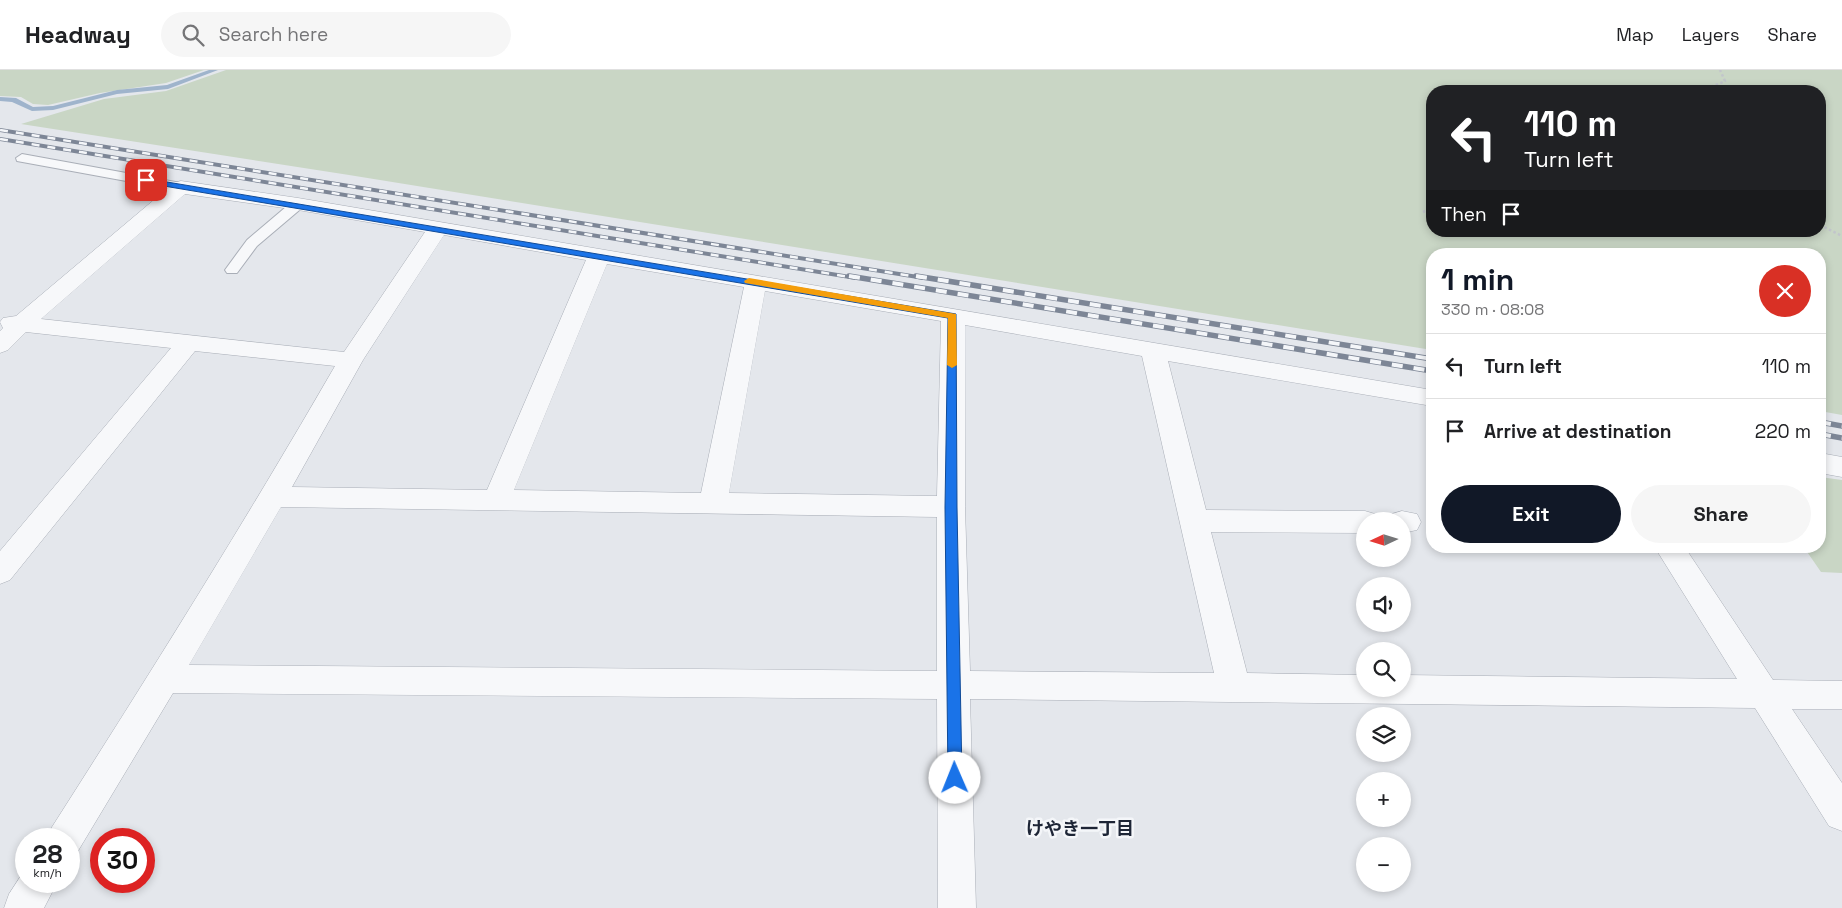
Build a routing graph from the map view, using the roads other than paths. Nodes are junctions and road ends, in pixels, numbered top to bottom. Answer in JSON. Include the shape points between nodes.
{"nodes":[{"id":1,"x":22,"y":158,"type":"dead end"},
{"id":2,"x":181,"y":186,"type":"junction"},
{"id":3,"x":298,"y":204,"type":"junction"},
{"id":4,"x":438,"y":228,"type":"junction"},
{"id":5,"x":599,"y":256,"type":"junction"},
{"id":6,"x":232,"y":270,"type":"dead end"},
{"id":7,"x":756,"y":282,"type":"junction"},
{"id":8,"x":952,"y":316,"type":"junction"},
{"id":9,"x":11,"y":323,"type":"edge"},
{"id":10,"x":189,"y":342,"type":"junction"},
{"id":11,"x":0,"y":345,"type":"edge"},
{"id":12,"x":1153,"y":350,"type":"junction"},
{"id":13,"x":351,"y":360,"type":"junction"},
{"id":14,"x":1426,"y":397,"type":"edge"},
{"id":15,"x":1826,"y":464,"type":"edge"},
{"id":16,"x":1842,"y":467,"type":"edge"},
{"id":17,"x":273,"y":497,"type":"junction"},
{"id":18,"x":496,"y":500,"type":"junction"},
{"id":19,"x":714,"y":503,"type":"junction"},
{"id":20,"x":951,"y":507,"type":"junction"},
{"id":21,"x":1195,"y":521,"type":"junction"},
{"id":22,"x":1356,"y":522,"type":"edge"},
{"id":23,"x":1673,"y":553,"type":"edge"},
{"id":24,"x":0,"y":572,"type":"edge"},
{"id":25,"x":164,"y":679,"type":"junction"},
{"id":26,"x":954,"y":686,"type":"junction"},
{"id":27,"x":1234,"y":687,"type":"junction"},
{"id":28,"x":1765,"y":694,"type":"junction"},
{"id":29,"x":1842,"y":695,"type":"edge"},
{"id":30,"x":1842,"y":814,"type":"edge"},
{"id":31,"x":72,"y":828,"type":"edge"},
{"id":32,"x":31,"y":893,"type":"edge"},
{"id":33,"x":22,"y":908,"type":"edge"},
{"id":34,"x":957,"y":908,"type":"edge"}],
"edges":[{"from":1,"to":2,"type":"lane"},
{"from":2,"to":3,"type":"street"},
{"from":2,"to":9,"type":"street"},
{"from":3,"to":4,"type":"street"},
{"from":3,"to":6,"type":"lane","via":[[252,243]]},
{"from":4,"to":5,"type":"street"},
{"from":4,"to":13,"type":"street"},
{"from":5,"to":7,"type":"street"},
{"from":5,"to":18,"type":"street"},
{"from":7,"to":8,"type":"street"},
{"from":7,"to":19,"type":"street"},
{"from":8,"to":12,"type":"street"},
{"from":8,"to":20,"type":"street"},
{"from":9,"to":10,"type":"street"},
{"from":9,"to":11,"type":"street"},
{"from":10,"to":13,"type":"street"},
{"from":10,"to":24,"type":"street"},
{"from":12,"to":14,"type":"street"},
{"from":12,"to":21,"type":"street"},
{"from":13,"to":17,"type":"street"},
{"from":15,"to":16,"type":"street"},
{"from":17,"to":18,"type":"street"},
{"from":17,"to":25,"type":"street"},
{"from":18,"to":19,"type":"street"},
{"from":19,"to":20,"type":"street"},
{"from":20,"to":26,"type":"street"},
{"from":21,"to":22,"type":"street"},
{"from":21,"to":27,"type":"street"},
{"from":23,"to":28,"type":"street"},
{"from":25,"to":26,"type":"street"},
{"from":25,"to":31,"type":"street"},
{"from":26,"to":27,"type":"street"},
{"from":26,"to":34,"type":"street"},
{"from":27,"to":28,"type":"street"},
{"from":28,"to":29,"type":"street"},
{"from":28,"to":30,"type":"street"},
{"from":32,"to":33,"type":"street"}]}
